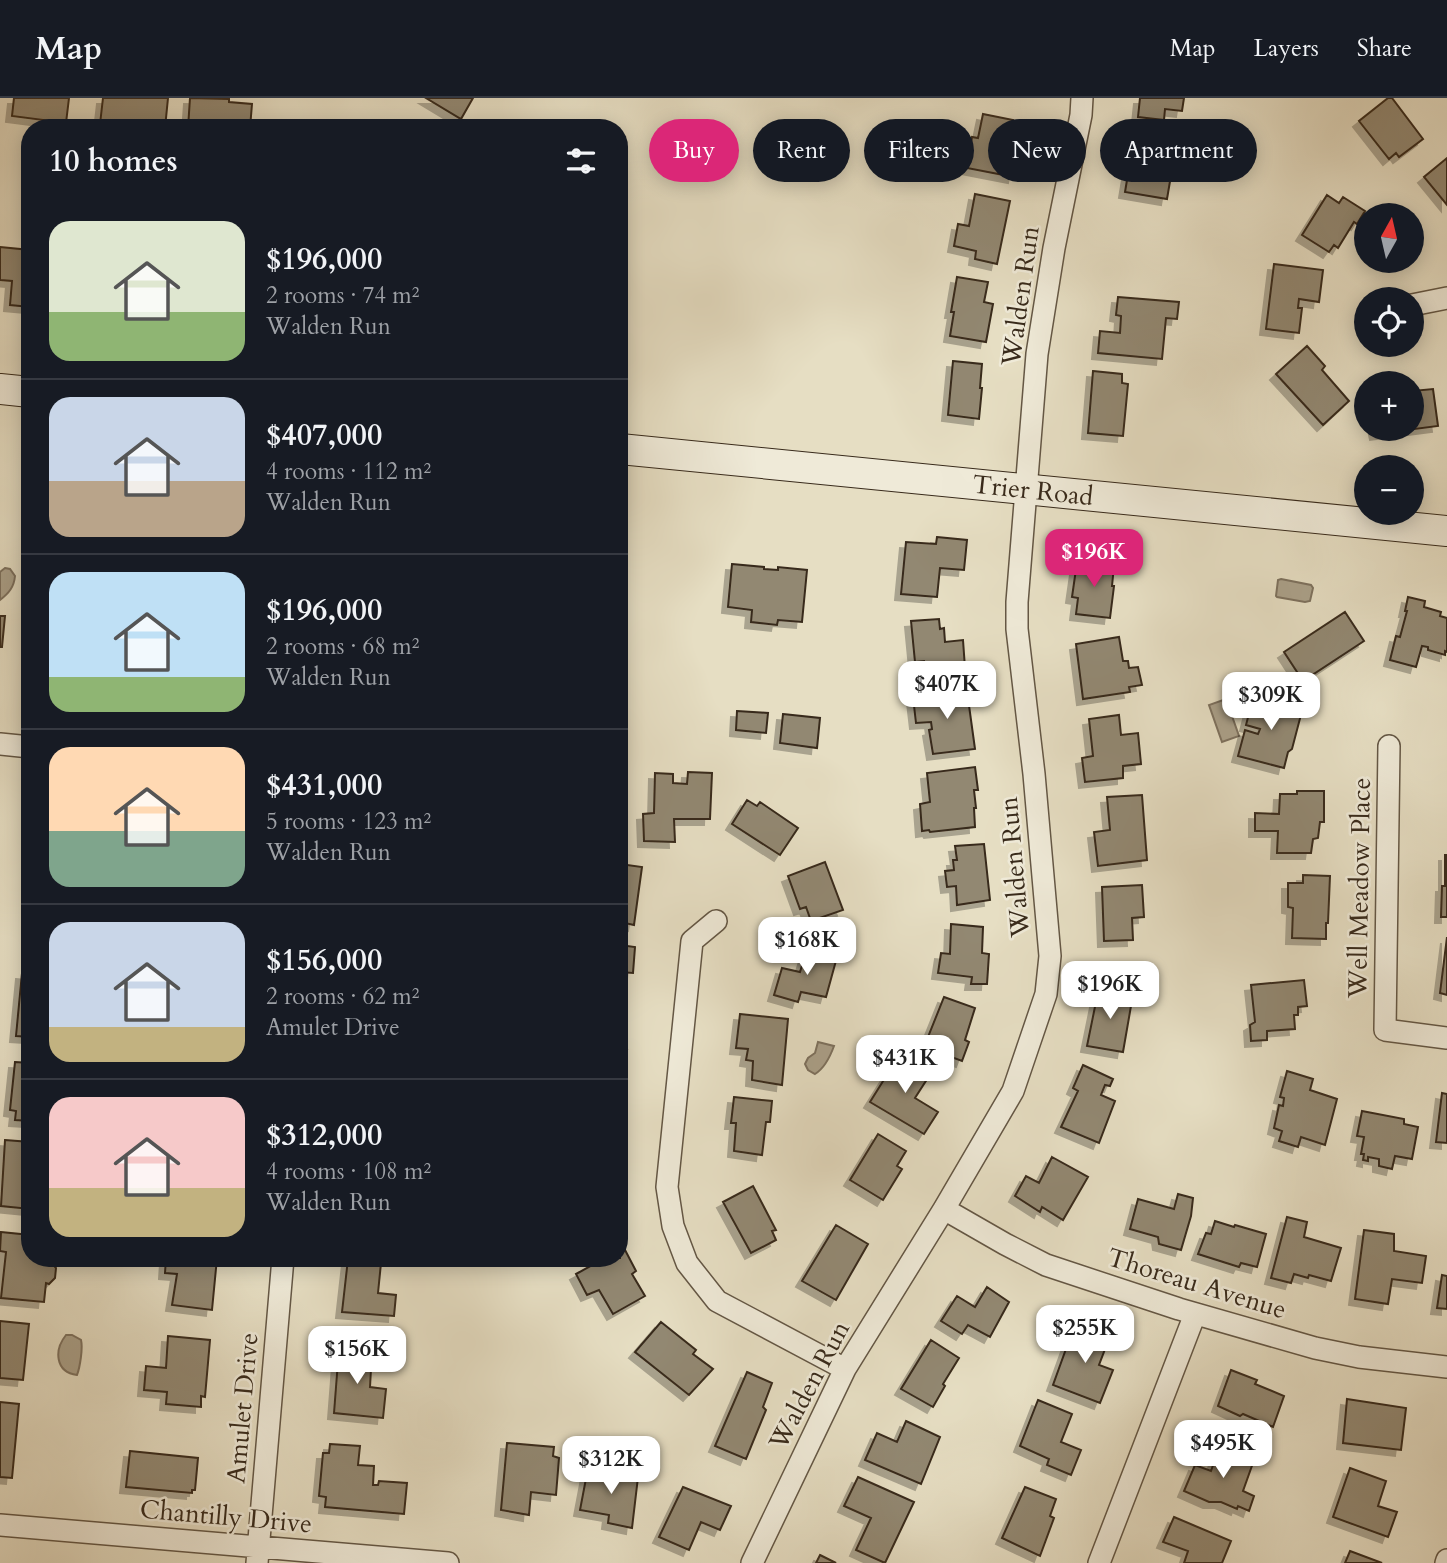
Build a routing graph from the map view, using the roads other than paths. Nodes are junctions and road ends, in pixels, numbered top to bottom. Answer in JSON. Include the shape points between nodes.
{"nodes":[{"id":1,"x":1082,"y":98,"type":"edge"},
{"id":2,"x":1447,"y":298,"type":"edge"},
{"id":3,"x":1424,"y":303,"type":"edge"},
{"id":4,"x":0,"y":389,"type":"edge"},
{"id":5,"x":21,"y":391,"type":"edge"},
{"id":6,"x":628,"y":450,"type":"edge"},
{"id":7,"x":1028,"y":489,"type":"junction"},
{"id":8,"x":1447,"y":531,"type":"edge"},
{"id":9,"x":0,"y":744,"type":"edge"},
{"id":10,"x":21,"y":746,"type":"edge"},
{"id":11,"x":1389,"y":746,"type":"dead end"},
{"id":12,"x":716,"y":921,"type":"dead end"},
{"id":13,"x":1447,"y":1038,"type":"edge"},
{"id":14,"x":944,"y":1209,"type":"junction"},
{"id":15,"x":282,"y":1267,"type":"edge"},
{"id":16,"x":1195,"y":1314,"type":"junction"},
{"id":17,"x":1447,"y":1367,"type":"edge"},
{"id":18,"x":845,"y":1369,"type":"junction"},
{"id":19,"x":0,"y":1525,"type":"edge"},
{"id":20,"x":258,"y":1555,"type":"edge"},
{"id":21,"x":448,"y":1563,"type":"edge"},
{"id":22,"x":752,"y":1563,"type":"edge"},
{"id":23,"x":1099,"y":1563,"type":"edge"}],
"edges":[{"from":1,"to":7,"type":"street","name":"Walden Run","via":[[1037,354]]},
{"from":2,"to":3,"type":"street"},
{"from":4,"to":5,"type":"street"},
{"from":6,"to":7,"type":"street","name":"Trier Road"},
{"from":7,"to":8,"type":"street","name":"Trier Road"},
{"from":7,"to":14,"type":"street","name":"Walden Run","via":[[1017,629],[1050,956],[1046,994],[1013,1091]]},
{"from":9,"to":10,"type":"street"},
{"from":11,"to":13,"type":"street","name":"Well Meadow Place","via":[[1385,1030]]},
{"from":12,"to":18,"type":"street","via":[[692,941],[667,1187],[673,1226],[687,1263],[717,1301]]},
{"from":14,"to":16,"type":"street","name":"Thoreau Avenue","via":[[1046,1265]]},
{"from":14,"to":18,"type":"street","name":"Walden Run"},
{"from":15,"to":20,"type":"street","name":"Amulet Drive"},
{"from":16,"to":17,"type":"street","name":"Thoreau Avenue","via":[[1315,1348]]},
{"from":16,"to":23,"type":"street"},
{"from":18,"to":22,"type":"street","name":"Walden Run"},
{"from":19,"to":20,"type":"street","name":"Chantilly Drive"},
{"from":20,"to":21,"type":"street","name":"Chantilly Drive"}]}
